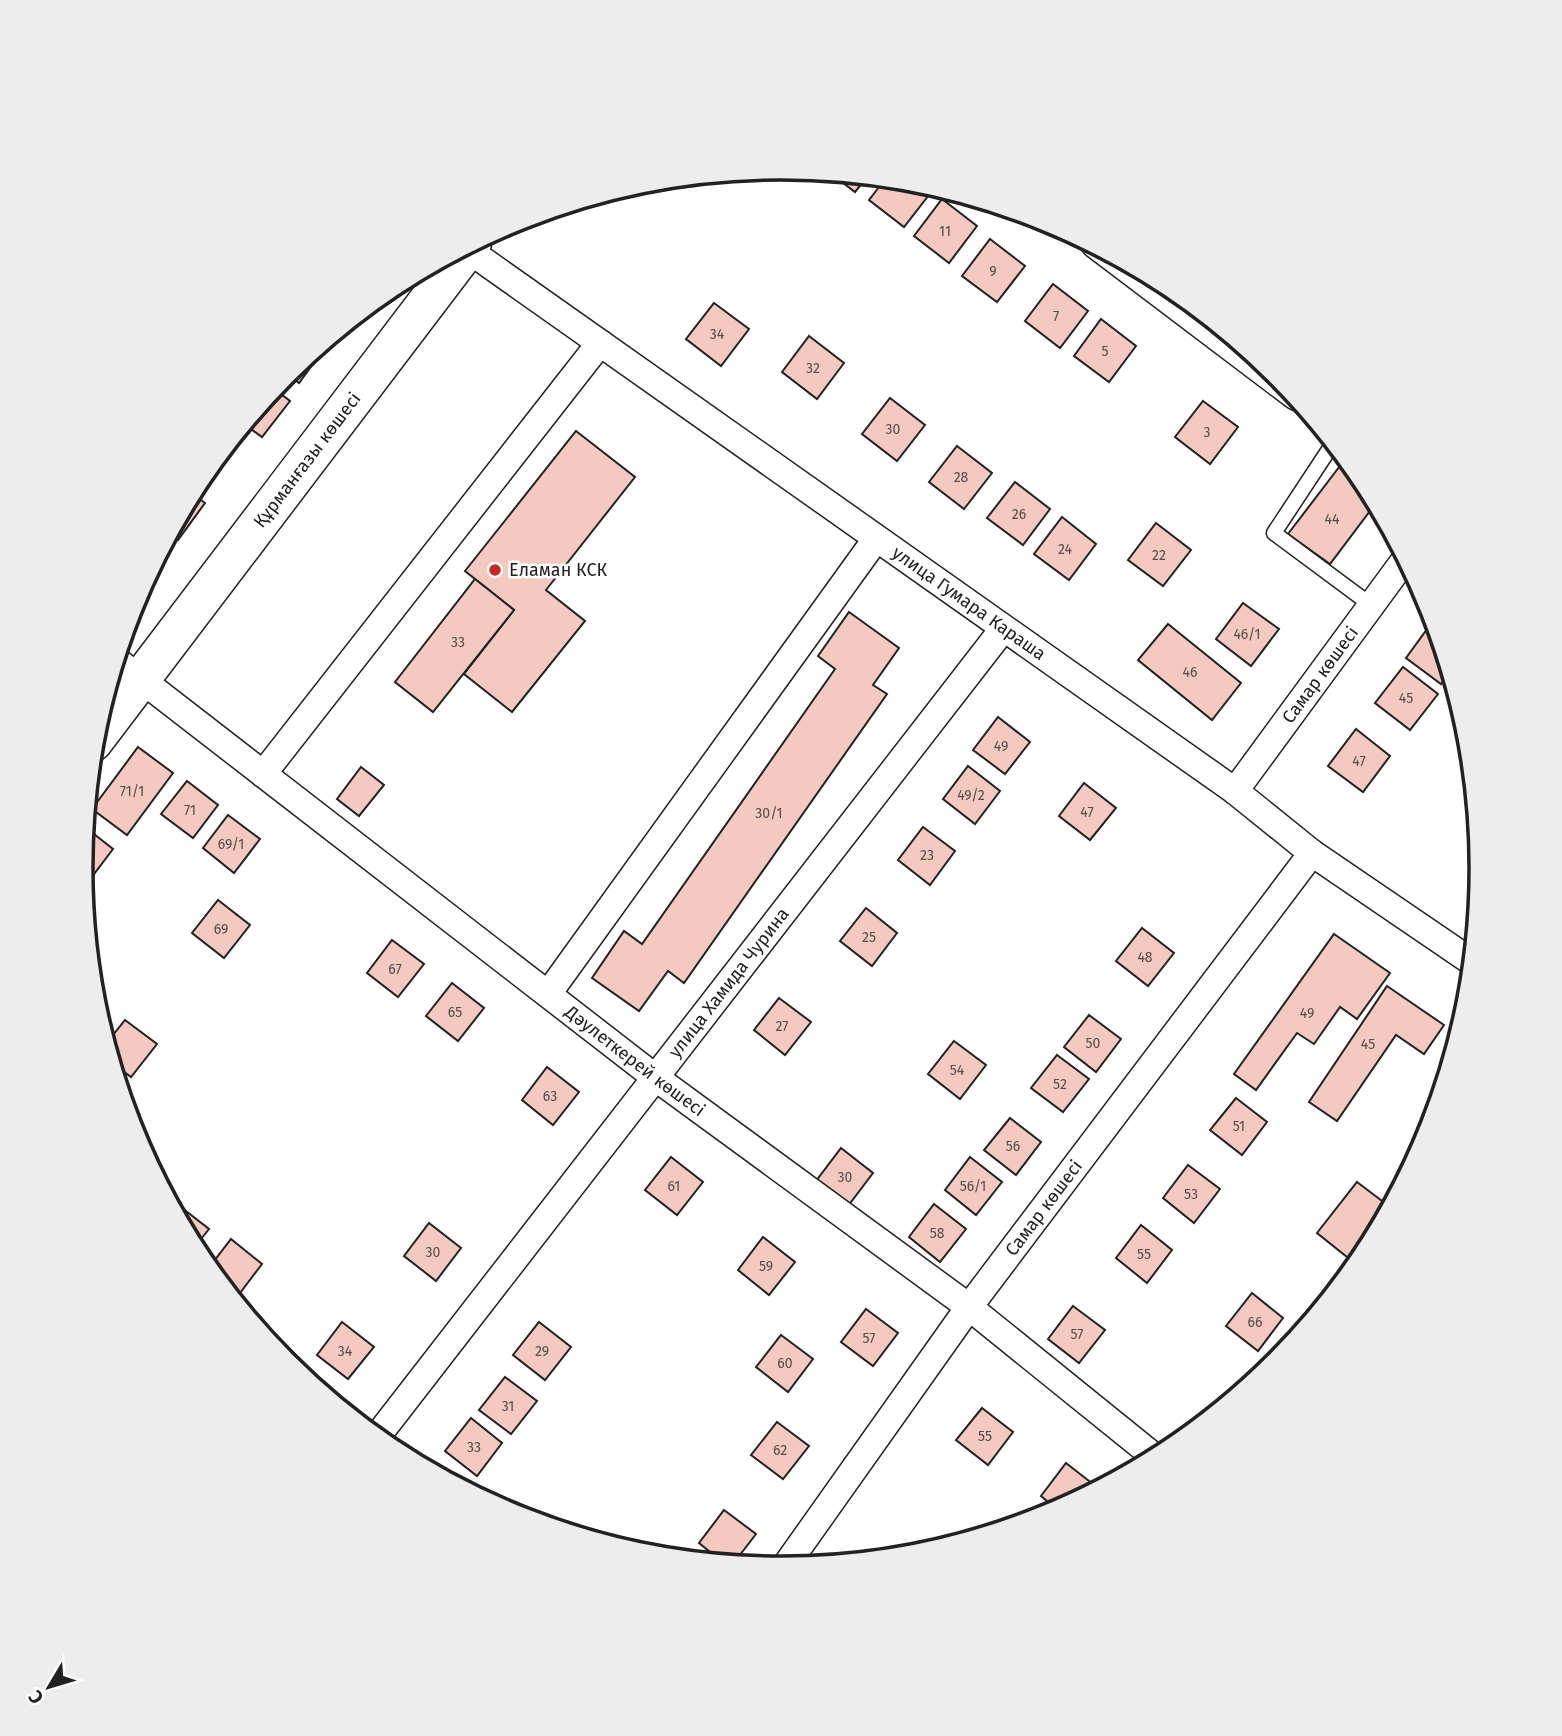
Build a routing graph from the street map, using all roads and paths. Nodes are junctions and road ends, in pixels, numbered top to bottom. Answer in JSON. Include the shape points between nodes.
{"nodes":[{"id":1,"x":476,"y":252,"type":"edge"},
{"id":2,"x":455,"y":263,"type":"edge"},
{"id":3,"x":600,"y":343,"type":"junction"},
{"id":4,"x":1328,"y":451,"type":"edge"},
{"id":5,"x":876,"y":539,"type":"junction"},
{"id":6,"x":1399,"y":567,"type":"edge"},
{"id":7,"x":1371,"y":605,"type":"junction"},
{"id":8,"x":1003,"y":629,"type":"junction"},
{"id":9,"x":128,"y":670,"type":"edge"},
{"id":10,"x":114,"y":699,"type":"edge"},
{"id":11,"x":263,"y":774,"type":"junction"},
{"id":12,"x":1235,"y":791,"type":"junction"},
{"id":13,"x":1312,"y":853,"type":"junction"},
{"id":14,"x":1463,"y":956,"type":"edge"},
{"id":15,"x":548,"y":995,"type":"junction"},
{"id":16,"x":656,"y":1078,"type":"junction"},
{"id":17,"x":969,"y":1307,"type":"junction"},
{"id":18,"x":383,"y":1429,"type":"edge"},
{"id":19,"x":1147,"y":1450,"type":"edge"},
{"id":20,"x":794,"y":1556,"type":"edge"}],
"edges":[{"from":1,"to":3,"type":"street","name":"улица Гумара Караша"},
{"from":2,"to":9,"type":"street","name":"Құрманғазы көшесі"},
{"from":3,"to":5,"type":"street","name":"улица Гумара Караша"},
{"from":3,"to":11,"type":"street"},
{"from":4,"to":7,"type":"lane","via":[[1274,533]]},
{"from":5,"to":8,"type":"street","name":"улица Гумара Караша"},
{"from":5,"to":15,"type":"street"},
{"from":6,"to":7,"type":"street","name":"Самар көшесі"},
{"from":7,"to":12,"type":"street","name":"Самар көшесі"},
{"from":8,"to":12,"type":"street","name":"улица Гумара Караша"},
{"from":8,"to":16,"type":"street","name":"улица Хамида Чурина"},
{"from":9,"to":10,"type":"street","name":"Құрманғазы көшесі"},
{"from":9,"to":11,"type":"street","name":"Дәулеткерей көшесі"},
{"from":11,"to":15,"type":"street","name":"Дәулеткерей көшесі"},
{"from":12,"to":13,"type":"street","name":"улица Гумара Караша"},
{"from":13,"to":14,"type":"street","name":"улица Гумара Караша"},
{"from":13,"to":17,"type":"street","name":"Самар көшесі"},
{"from":15,"to":16,"type":"street","name":"Дәулеткерей көшесі"},
{"from":16,"to":17,"type":"street","name":"Дәулеткерей көшесі"},
{"from":16,"to":18,"type":"street","name":"улица Хамида Чурина"},
{"from":17,"to":19,"type":"street","name":"Дәулеткерей көшесі"},
{"from":17,"to":20,"type":"street","name":"Самар көшесі"}]}
